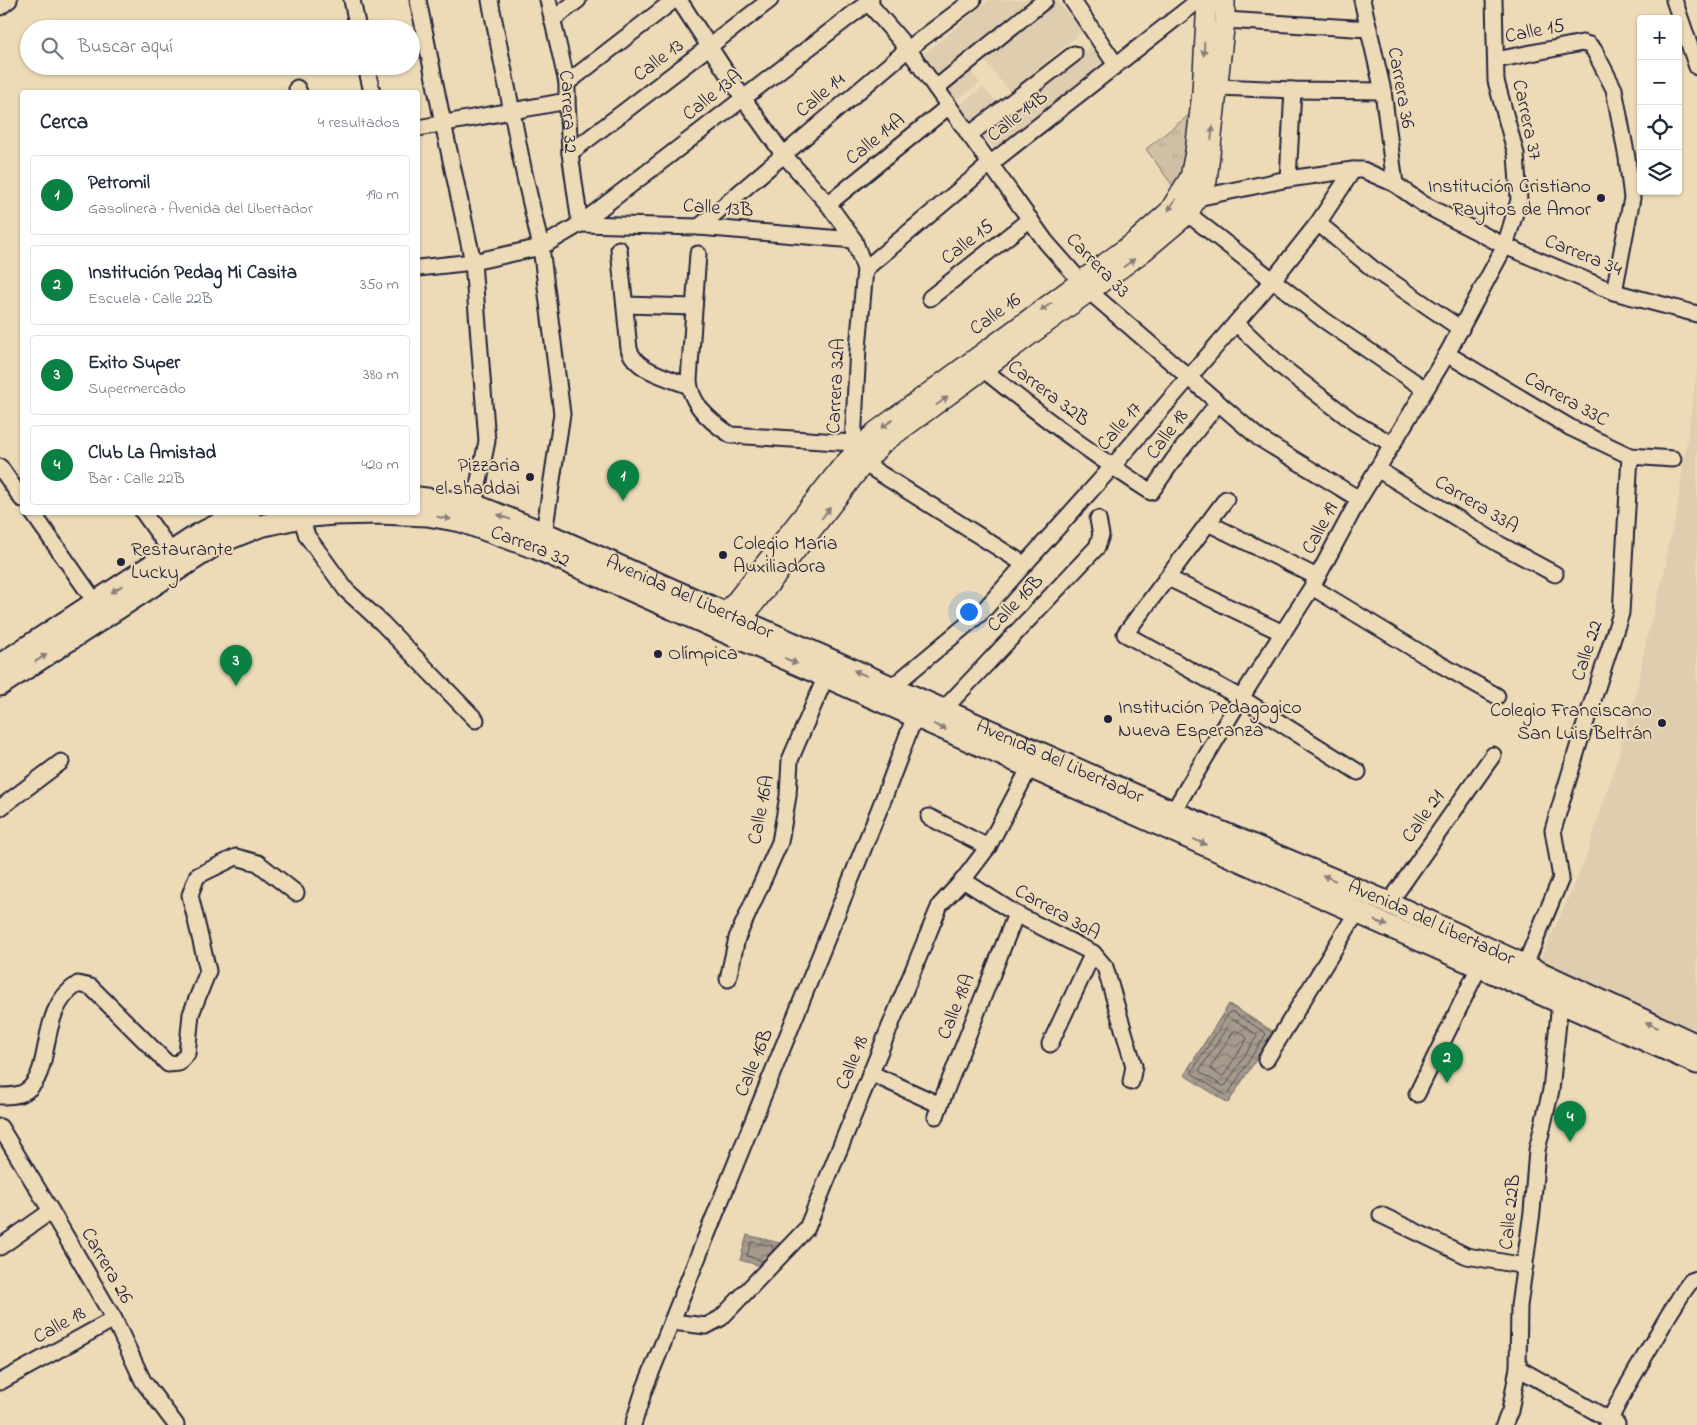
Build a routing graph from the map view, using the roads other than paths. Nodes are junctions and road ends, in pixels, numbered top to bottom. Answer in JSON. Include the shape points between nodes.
{"nodes":[{"id":1,"x":9,"y":0,"type":"edge"},
{"id":2,"x":352,"y":0,"type":"edge"},
{"id":3,"x":418,"y":0,"type":"edge"},
{"id":4,"x":490,"y":0,"type":"edge"},
{"id":5,"x":548,"y":0,"type":"edge"},
{"id":6,"x":578,"y":0,"type":"edge"},
{"id":7,"x":674,"y":0,"type":"edge"},
{"id":8,"x":679,"y":0,"type":"edge"},
{"id":9,"x":770,"y":0,"type":"edge"},
{"id":10,"x":973,"y":0,"type":"edge"},
{"id":11,"x":1045,"y":0,"type":"edge"},
{"id":12,"x":1199,"y":0,"type":"edge"},
{"id":13,"x":1206,"y":0,"type":"edge"},
{"id":14,"x":1225,"y":0,"type":"edge"},
{"id":15,"x":1362,"y":0,"type":"edge"},
{"id":16,"x":1495,"y":0,"type":"edge"},
{"id":17,"x":1674,"y":0,"type":"edge"},
{"id":18,"x":868,"y":1,"type":"edge"},
{"id":19,"x":1080,"y":3,"type":"edge"},
{"id":20,"x":0,"y":7,"type":"edge"},
{"id":21,"x":356,"y":20,"type":"edge"},
{"id":22,"x":552,"y":20,"type":"junction"},
{"id":23,"x":1225,"y":20,"type":"junction"},
{"id":24,"x":1370,"y":29,"type":"junction"},
{"id":25,"x":710,"y":48,"type":"junction"},
{"id":26,"x":908,"y":49,"type":"junction"},
{"id":27,"x":1074,"y":54,"type":"dead end"},
{"id":28,"x":1496,"y":60,"type":"junction"},
{"id":29,"x":1116,"y":65,"type":"junction"},
{"id":30,"x":1697,"y":67,"type":"edge"},
{"id":31,"x":368,"y":75,"type":"edge"},
{"id":32,"x":568,"y":83,"type":"junction"},
{"id":33,"x":1218,"y":87,"type":"junction"},
{"id":34,"x":936,"y":88,"type":"junction"},
{"id":35,"x":372,"y":90,"type":"edge"},
{"id":36,"x":1293,"y":90,"type":"junction"},
{"id":37,"x":1383,"y":91,"type":"junction"},
{"id":38,"x":744,"y":98,"type":"junction"},
{"id":39,"x":566,"y":101,"type":"junction"},
{"id":40,"x":949,"y":106,"type":"junction"},
{"id":41,"x":511,"y":111,"type":"junction"},
{"id":42,"x":443,"y":123,"type":"junction"},
{"id":43,"x":420,"y":128,"type":"edge"},
{"id":44,"x":969,"y":135,"type":"junction"},
{"id":45,"x":570,"y":154,"type":"junction"},
{"id":46,"x":783,"y":154,"type":"junction"},
{"id":47,"x":990,"y":164,"type":"junction"},
{"id":48,"x":1353,"y":170,"type":"junction"},
{"id":49,"x":1288,"y":179,"type":"junction"},
{"id":50,"x":1395,"y":184,"type":"junction"},
{"id":51,"x":1197,"y":198,"type":"junction"},
{"id":52,"x":828,"y":204,"type":"junction"},
{"id":53,"x":1188,"y":214,"type":"junction"},
{"id":54,"x":1030,"y":219,"type":"junction"},
{"id":55,"x":1318,"y":223,"type":"junction"},
{"id":56,"x":580,"y":224,"type":"junction"},
{"id":57,"x":699,"y":227,"type":"junction"},
{"id":58,"x":854,"y":240,"type":"junction"},
{"id":59,"x":1505,"y":246,"type":"junction"},
{"id":60,"x":541,"y":248,"type":"junction"},
{"id":61,"x":619,"y":249,"type":"dead end"},
{"id":62,"x":698,"y":254,"type":"dead end"},
{"id":63,"x":473,"y":262,"type":"junction"},
{"id":64,"x":420,"y":268,"type":"edge"},
{"id":65,"x":865,"y":269,"type":"junction"},
{"id":66,"x":1272,"y":281,"type":"junction"},
{"id":67,"x":1086,"y":286,"type":"junction"},
{"id":68,"x":1614,"y":292,"type":"junction"},
{"id":69,"x":930,"y":298,"type":"dead end"},
{"id":70,"x":625,"y":305,"type":"junction"},
{"id":71,"x":694,"y":307,"type":"junction"},
{"id":72,"x":1697,"y":314,"type":"edge"},
{"id":73,"x":1236,"y":323,"type":"junction"},
{"id":74,"x":1461,"y":329,"type":"junction"},
{"id":75,"x":1447,"y":354,"type":"junction"},
{"id":76,"x":984,"y":370,"type":"junction"},
{"id":77,"x":1189,"y":378,"type":"junction"},
{"id":78,"x":689,"y":386,"type":"junction"},
{"id":79,"x":1425,"y":389,"type":"junction"},
{"id":80,"x":1218,"y":403,"type":"junction"},
{"id":81,"x":1392,"y":444,"type":"junction"},
{"id":82,"x":858,"y":453,"type":"junction"},
{"id":83,"x":1630,"y":456,"type":"junction"},
{"id":84,"x":1673,"y":459,"type":"dead end"},
{"id":85,"x":0,"y":467,"type":"edge"},
{"id":86,"x":1112,"y":467,"type":"junction"},
{"id":87,"x":1377,"y":469,"type":"junction"},
{"id":88,"x":1150,"y":492,"type":"joint"},
{"id":89,"x":20,"y":496,"type":"edge"},
{"id":90,"x":420,"y":498,"type":"edge"},
{"id":91,"x":1226,"y":499,"type":"dead end"},
{"id":92,"x":1359,"y":499,"type":"junction"},
{"id":93,"x":474,"y":505,"type":"junction"},
{"id":94,"x":34,"y":515,"type":"edge"},
{"id":95,"x":145,"y":515,"type":"edge"},
{"id":96,"x":235,"y":515,"type":"edge"},
{"id":97,"x":332,"y":515,"type":"edge"},
{"id":98,"x":420,"y":515,"type":"edge"},
{"id":99,"x":301,"y":517,"type":"junction"},
{"id":100,"x":1098,"y":519,"type":"dead end"},
{"id":101,"x":1208,"y":524,"type":"junction"},
{"id":102,"x":544,"y":533,"type":"junction"},
{"id":103,"x":172,"y":553,"type":"junction"},
{"id":104,"x":1024,"y":564,"type":"junction"},
{"id":105,"x":1555,"y":574,"type":"dead end"},
{"id":106,"x":1168,"y":578,"type":"junction"},
{"id":107,"x":1315,"y":582,"type":"junction"},
{"id":108,"x":96,"y":603,"type":"junction"},
{"id":109,"x":728,"y":623,"type":"junction"},
{"id":110,"x":1283,"y":632,"type":"junction"},
{"id":111,"x":0,"y":665,"type":"edge"},
{"id":112,"x":826,"y":676,"type":"junction"},
{"id":113,"x":0,"y":685,"type":"edge"},
{"id":114,"x":892,"y":688,"type":"junction"},
{"id":115,"x":1497,"y":696,"type":"dead end"},
{"id":116,"x":1241,"y":698,"type":"junction"},
{"id":117,"x":943,"y":710,"type":"junction"},
{"id":118,"x":915,"y":716,"type":"junction"},
{"id":119,"x":476,"y":720,"type":"dead end"},
{"id":120,"x":1493,"y":755,"type":"dead end"},
{"id":121,"x":61,"y":762,"type":"dead end"},
{"id":122,"x":1030,"y":767,"type":"junction"},
{"id":123,"x":1358,"y":772,"type":"dead end"},
{"id":124,"x":0,"y":808,"type":"edge"},
{"id":125,"x":929,"y":817,"type":"dead end"},
{"id":126,"x":1169,"y":819,"type":"junction"},
{"id":127,"x":988,"y":847,"type":"junction"},
{"id":128,"x":963,"y":880,"type":"junction"},
{"id":129,"x":296,"y":893,"type":"dead end"},
{"id":130,"x":1389,"y":903,"type":"junction"},
{"id":131,"x":1356,"y":912,"type":"junction"},
{"id":132,"x":1016,"y":914,"type":"junction"},
{"id":133,"x":1093,"y":953,"type":"junction"},
{"id":134,"x":1525,"y":965,"type":"junction"},
{"id":135,"x":1479,"y":967,"type":"junction"},
{"id":136,"x":728,"y":979,"type":"dead end"},
{"id":137,"x":1560,"y":1003,"type":"junction"},
{"id":138,"x":1050,"y":1044,"type":"dead end"},
{"id":139,"x":1697,"y":1044,"type":"edge"},
{"id":140,"x":1266,"y":1060,"type":"dead end"},
{"id":141,"x":1697,"y":1063,"type":"edge"},
{"id":142,"x":870,"y":1072,"type":"junction"},
{"id":143,"x":1131,"y":1082,"type":"dead end"},
{"id":144,"x":1417,"y":1094,"type":"dead end"},
{"id":145,"x":0,"y":1096,"type":"edge"},
{"id":146,"x":0,"y":1127,"type":"edge"},
{"id":147,"x":51,"y":1211,"type":"junction"},
{"id":148,"x":1381,"y":1215,"type":"dead end"},
{"id":149,"x":1,"y":1245,"type":"edge"},
{"id":150,"x":1525,"y":1266,"type":"junction"},
{"id":151,"x":1697,"y":1279,"type":"edge"},
{"id":152,"x":114,"y":1319,"type":"junction"},
{"id":153,"x":672,"y":1322,"type":"junction"},
{"id":154,"x":1518,"y":1368,"type":"junction"},
{"id":155,"x":0,"y":1382,"type":"edge"},
{"id":156,"x":1611,"y":1423,"type":"edge"},
{"id":157,"x":176,"y":1425,"type":"edge"},
{"id":158,"x":633,"y":1425,"type":"edge"},
{"id":159,"x":1504,"y":1425,"type":"edge"}],
"edges":[{"from":1,"to":20,"type":"street"},
{"from":2,"to":21,"type":"street"},
{"from":3,"to":42,"type":"street"},
{"from":4,"to":41,"type":"street"},
{"from":5,"to":22,"type":"street","name":"Carrera 32"},
{"from":6,"to":22,"type":"street"},
{"from":7,"to":32,"type":"street"},
{"from":8,"to":25,"type":"street","name":"Carrera 32A"},
{"from":9,"to":25,"type":"street","name":"Calle 13"},
{"from":10,"to":26,"type":"street","name":"Calle 14"},
{"from":11,"to":34,"type":"street"},
{"from":12,"to":29,"type":"street","name":"Calle 14B"},
{"from":13,"to":67,"type":"street","name":"Calle 16","one_way":true,"via":[[1202,92],[1190,177],[1170,210]]},
{"from":14,"to":23,"type":"street","name":"Calle 16"},
{"from":15,"to":24,"type":"street","name":"Carrera 36"},
{"from":16,"to":28,"type":"street","name":"Carrera 37"},
{"from":17,"to":30,"type":"street"},
{"from":18,"to":26,"type":"street","name":"Carrera 33"},
{"from":18,"to":38,"type":"street","name":"Calle 13A"},
{"from":19,"to":29,"type":"street"},
{"from":22,"to":32,"type":"street","name":"Carrera 32"},
{"from":23,"to":24,"type":"street"},
{"from":23,"to":33,"type":"street","name":"Calle 16"},
{"from":24,"to":37,"type":"street","name":"Carrera 36"},
{"from":25,"to":38,"type":"street","name":"Carrera 32A"},
{"from":25,"to":45,"type":"street","name":"Calle 13"},
{"from":26,"to":34,"type":"street","name":"Carrera 33"},
{"from":26,"to":46,"type":"street","name":"Calle 14"},
{"from":27,"to":44,"type":"street"},
{"from":28,"to":59,"type":"street","name":"Carrera 37","via":[[1496,81],[1516,154],[1519,200]]},
{"from":28,"to":68,"type":"street","name":"Calle 15","via":[[1582,43],[1594,50],[1614,89],[1632,198]]},
{"from":29,"to":47,"type":"street","name":"Calle 14B"},
{"from":31,"to":35,"type":"street"},
{"from":32,"to":39,"type":"street","name":"Carrera 32"},
{"from":33,"to":36,"type":"street"},
{"from":51,"to":33,"type":"street","name":"Calle 16","one_way":true,"via":[[1207,181]]},
{"from":34,"to":40,"type":"street","name":"Carrera 33"},
{"from":36,"to":37,"type":"street"},
{"from":36,"to":49,"type":"street"},
{"from":37,"to":50,"type":"street","name":"Carrera 36"},
{"from":38,"to":46,"type":"street","name":"Carrera 32A"},
{"from":38,"to":56,"type":"street","name":"Calle 13A"},
{"from":39,"to":41,"type":"street"},
{"from":39,"to":45,"type":"street","name":"Carrera 32"},
{"from":40,"to":44,"type":"street","name":"Carrera 33"},
{"from":40,"to":52,"type":"street","name":"Calle 14A"},
{"from":41,"to":42,"type":"street"},
{"from":41,"to":60,"type":"street"},
{"from":42,"to":43,"type":"street"},
{"from":42,"to":63,"type":"street"},
{"from":44,"to":47,"type":"street","name":"Carrera 33"},
{"from":45,"to":56,"type":"street","name":"Carrera 32"},
{"from":46,"to":52,"type":"street","name":"Carrera 32A"},
{"from":46,"to":57,"type":"street","name":"Calle 14"},
{"from":47,"to":54,"type":"street","name":"Carrera 33"},
{"from":47,"to":65,"type":"street","name":"Calle 14B"},
{"from":48,"to":49,"type":"street"},
{"from":48,"to":50,"type":"street","name":"Carrera 34","via":[[1363,170]]},
{"from":48,"to":55,"type":"street","name":"Calle 17"},
{"from":49,"to":51,"type":"street"},
{"from":50,"to":59,"type":"street","name":"Carrera 34","via":[[1423,204]]},
{"from":51,"to":53,"type":"street","name":"Calle 16"},
{"from":52,"to":58,"type":"street","name":"Carrera 32A"},
{"from":53,"to":66,"type":"street"},
{"from":67,"to":53,"type":"street","name":"Calle 16","one_way":true,"via":[[1143,252]]},
{"from":54,"to":67,"type":"street","name":"Carrera 33"},
{"from":54,"to":69,"type":"street","name":"Calle 15"},
{"from":55,"to":66,"type":"street","name":"Calle 17"},
{"from":55,"to":74,"type":"street","via":[[1373,269]]},
{"from":56,"to":57,"type":"street","name":"Calle 13B"},
{"from":56,"to":60,"type":"street","name":"Calle 13A"},
{"from":57,"to":58,"type":"street","name":"Calle 13B"},
{"from":58,"to":65,"type":"street","name":"Carrera 32A"},
{"from":59,"to":68,"type":"street","name":"Carrera 34"},
{"from":59,"to":74,"type":"street","name":"Calle 19"},
{"from":60,"to":63,"type":"street","name":"Calle 13A"},
{"from":60,"to":102,"type":"street","via":[[562,414]]},
{"from":61,"to":70,"type":"street"},
{"from":62,"to":71,"type":"street"},
{"from":63,"to":64,"type":"street","name":"Calle 13A"},
{"from":63,"to":93,"type":"street","via":[[487,441]]},
{"from":65,"to":82,"type":"street","name":"Carrera 32A","via":[[858,348]]},
{"from":66,"to":73,"type":"street","name":"Calle 17"},
{"from":66,"to":79,"type":"street"},
{"from":67,"to":76,"type":"street","name":"Calle 16"},
{"from":67,"to":77,"type":"street","name":"Carrera 33"},
{"from":67,"to":82,"type":"street","name":"Calle 16","one_way":true,"via":[[875,432]]},
{"from":68,"to":72,"type":"street","name":"Carrera 34"},
{"from":70,"to":71,"type":"street"},
{"from":70,"to":78,"type":"street","via":[[633,359],[642,367]]},
{"from":71,"to":78,"type":"street"},
{"from":73,"to":77,"type":"street","name":"Calle 17"},
{"from":73,"to":81,"type":"street","via":[[1289,373],[1355,423]]},
{"from":74,"to":75,"type":"street","name":"Calle 19"},
{"from":75,"to":79,"type":"street","name":"Calle 19"},
{"from":75,"to":83,"type":"street","name":"Carrera 33C","via":[[1571,428]]},
{"from":82,"to":76,"type":"street","name":"Calle 16","one_way":true,"via":[[882,444]]},
{"from":76,"to":86,"type":"street","name":"Carrera 32B"},
{"from":77,"to":80,"type":"street","name":"Carrera 33"},
{"from":77,"to":86,"type":"street","name":"Calle 17"},
{"from":78,"to":82,"type":"street","via":[[710,418],[732,435]]},
{"from":79,"to":81,"type":"street","name":"Calle 19"},
{"from":80,"to":88,"type":"street","name":"Calle 18"},
{"from":80,"to":92,"type":"street","name":"Carrera 33","via":[[1259,438]]},
{"from":81,"to":87,"type":"street","name":"Calle 19"},
{"from":82,"to":104,"type":"street"},
{"from":82,"to":109,"type":"street","name":"Calle 16"},
{"from":83,"to":84,"type":"street","name":"Carrera 33C"},
{"from":83,"to":134,"type":"street","name":"Calle 22","via":[[1621,613],[1553,830],[1561,878]]},
{"from":85,"to":89,"type":"street"},
{"from":86,"to":88,"type":"street","name":"Carrera 32B"},
{"from":86,"to":104,"type":"street","name":"Calle 17"},
{"from":87,"to":92,"type":"street","name":"Calle 19"},
{"from":87,"to":105,"type":"street","name":"Carrera 33A","via":[[1499,544]]},
{"from":90,"to":93,"type":"main road","name":"Avenida del Libertador"},
{"from":91,"to":101,"type":"street"},
{"from":92,"to":107,"type":"street","name":"Calle 19"},
{"from":102,"to":93,"type":"main road","name":"Avenida del Libertador","one_way":true},
{"from":94,"to":108,"type":"street"},
{"from":95,"to":103,"type":"street"},
{"from":96,"to":103,"type":"main road"},
{"from":97,"to":99,"type":"main road"},
{"from":98,"to":109,"type":"main road","name":"Carrera 32","one_way":true,"via":[[461,521]]},
{"from":113,"to":99,"type":"main road","one_way":true,"via":[[218,543],[260,526]]},
{"from":99,"to":119,"type":"street","via":[[307,536],[346,590]]},
{"from":100,"to":117,"type":"street","name":"Calle 16B","via":[[1101,535],[1097,547]]},
{"from":101,"to":106,"type":"street"},
{"from":101,"to":107,"type":"street"},
{"from":102,"to":109,"type":"main road","name":"Avenida del Libertador"},
{"from":103,"to":108,"type":"main road","one_way":true},
{"from":104,"to":114,"type":"street","name":"Calle 17","via":[[982,612]]},
{"from":106,"to":110,"type":"street"},
{"from":106,"to":116,"type":"street","via":[[1125,634]]},
{"from":107,"to":110,"type":"street","name":"Calle 19"},
{"from":107,"to":115,"type":"street","via":[[1429,658]]},
{"from":108,"to":111,"type":"main road"},
{"from":109,"to":112,"type":"main road","name":"Avenida del Libertador","one_way":true},
{"from":114,"to":109,"type":"main road","name":"Avenida del Libertador","one_way":true},
{"from":110,"to":116,"type":"street","name":"Calle 19"},
{"from":112,"to":118,"type":"main road","name":"Avenida del Libertador"},
{"from":112,"to":136,"type":"street","name":"Calle 16A","via":[[790,760],[780,842],[737,938]]},
{"from":114,"to":117,"type":"main road","name":"Avenida del Libertador"},
{"from":116,"to":123,"type":"street"},
{"from":116,"to":126,"type":"street","name":"Calle 19"},
{"from":117,"to":126,"type":"main road","name":"Avenida del Libertador"},
{"from":118,"to":122,"type":"main road","name":"Avenida del Libertador","one_way":true},
{"from":118,"to":153,"type":"street","name":"Calle 16B"},
{"from":120,"to":130,"type":"street","name":"Calle 21"},
{"from":121,"to":124,"type":"street"},
{"from":122,"to":126,"type":"main road","name":"Avenida del Libertador"},
{"from":122,"to":127,"type":"street","name":"Calle 18"},
{"from":125,"to":127,"type":"street"},
{"from":130,"to":126,"type":"main road","name":"Avenida del Libertador","one_way":true},
{"from":126,"to":131,"type":"main road","name":"Avenida del Libertador","one_way":true},
{"from":127,"to":128,"type":"street","name":"Calle 18"},
{"from":128,"to":132,"type":"street","name":"Carrera 30A"},
{"from":128,"to":142,"type":"street","name":"Calle 18","via":[[940,906]]},
{"from":129,"to":145,"type":"street","via":[[258,863],[236,857],[197,876],[190,895],[208,971],[191,1014],[187,1054],[179,1063],[168,1064],[91,987],[78,984],[69,990],[54,1012],[36,1083],[25,1092]]},
{"from":130,"to":134,"type":"main road","name":"Avenida del Libertador"},
{"from":131,"to":135,"type":"main road","name":"Avenida del Libertador","one_way":true},
{"from":131,"to":140,"type":"street"},
{"from":132,"to":133,"type":"street","name":"Carrera 30A"},
{"from":132,"to":142,"type":"street","name":"Calle 18A","via":[[938,1110]]},
{"from":133,"to":138,"type":"street"},
{"from":133,"to":143,"type":"street","name":"Carrera 30A","via":[[1105,967],[1134,1066]]},
{"from":139,"to":134,"type":"main road","name":"Avenida del Libertador","one_way":true},
{"from":135,"to":137,"type":"main road","name":"Avenida del Libertador"},
{"from":135,"to":144,"type":"street"},
{"from":137,"to":141,"type":"main road","name":"Avenida del Libertador"},
{"from":137,"to":150,"type":"street","name":"Calle 22B","via":[[1551,1090],[1537,1150]]},
{"from":142,"to":153,"type":"street","name":"Calle 18","via":[[807,1228],[721,1318],[706,1326]]},
{"from":146,"to":147,"type":"street","name":"Carrera 26"},
{"from":147,"to":149,"type":"street"},
{"from":147,"to":152,"type":"street","name":"Carrera 26"},
{"from":148,"to":150,"type":"street","via":[[1467,1256]]},
{"from":150,"to":154,"type":"street","name":"Calle 22B","via":[[1519,1306]]},
{"from":151,"to":156,"type":"street","via":[[1691,1281],[1672,1309]]},
{"from":152,"to":155,"type":"street","name":"Calle 18"},
{"from":152,"to":157,"type":"street","name":"Carrera 26","via":[[144,1381]]},
{"from":153,"to":158,"type":"street","name":"Calle 16B"},
{"from":154,"to":156,"type":"street"},
{"from":154,"to":159,"type":"street","name":"Calle 22B"}]}
